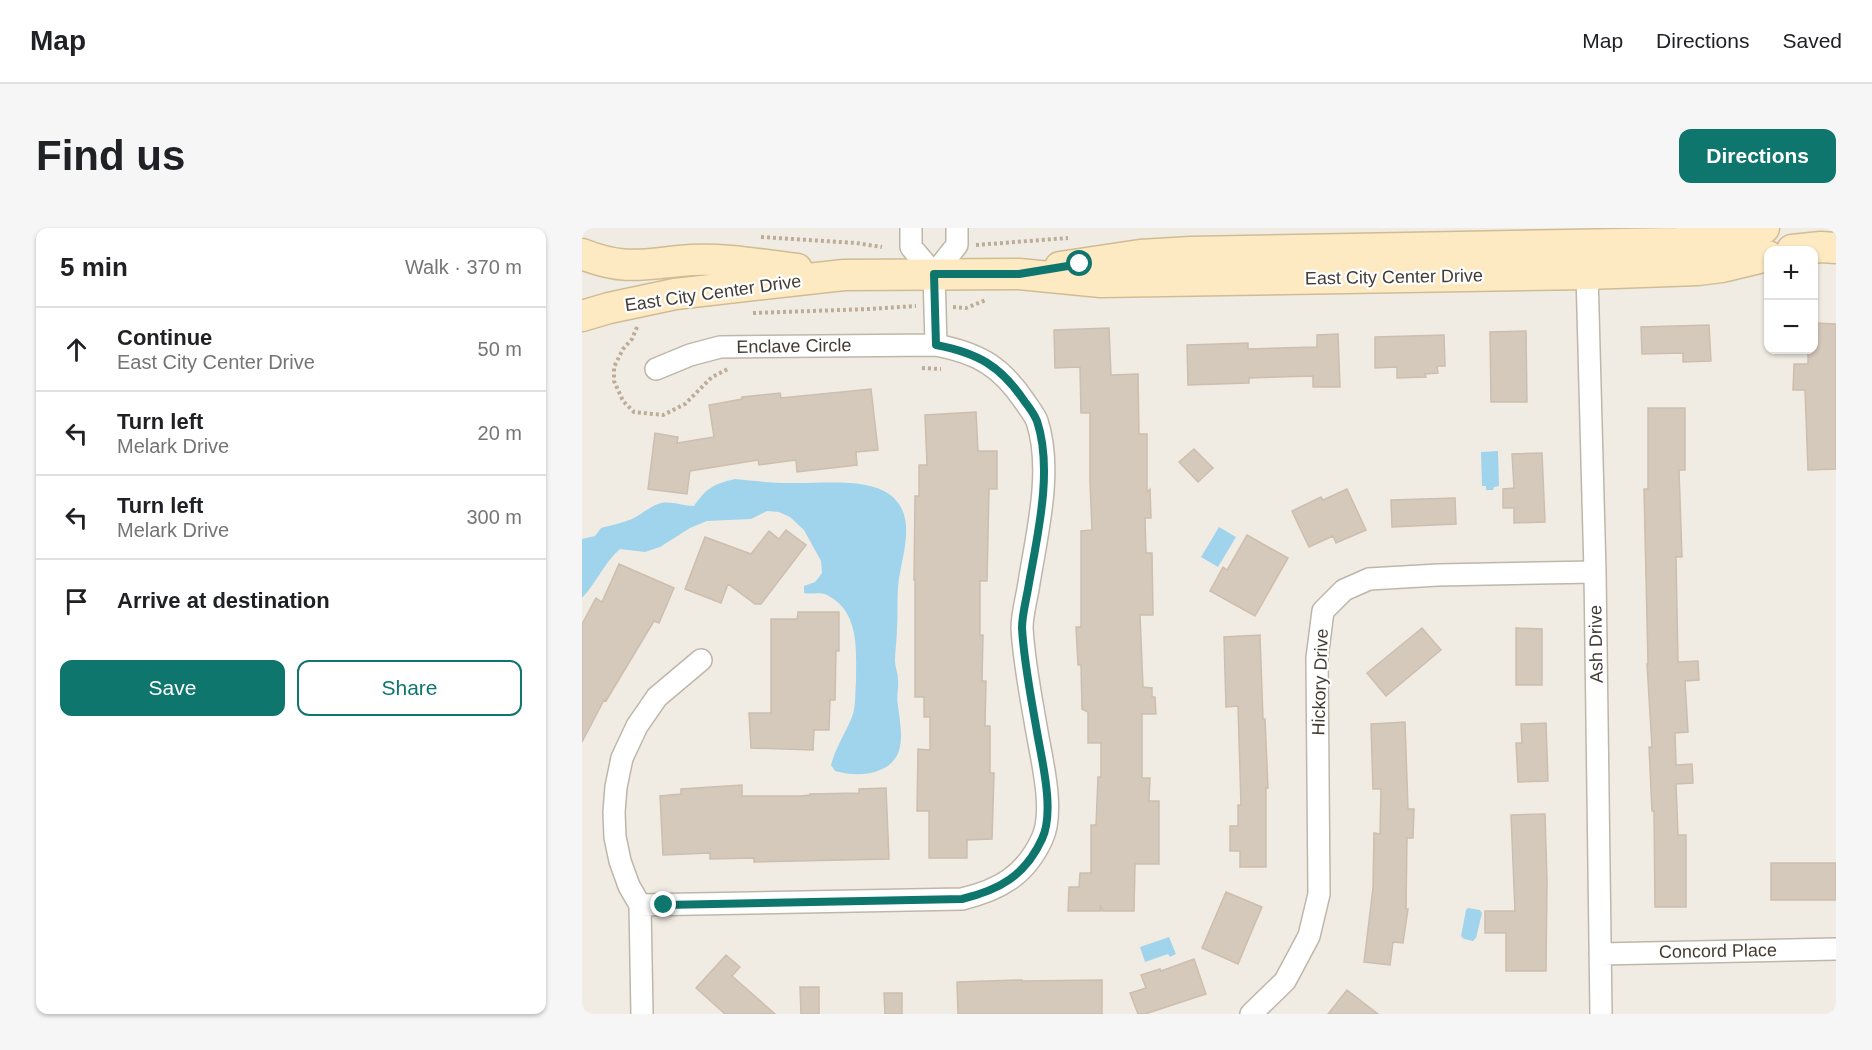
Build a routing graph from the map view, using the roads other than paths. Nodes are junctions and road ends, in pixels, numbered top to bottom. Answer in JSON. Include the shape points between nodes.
{"nodes":[{"id":1,"x":911,"y":228,"type":"edge"},
{"id":2,"x":957,"y":228,"type":"edge"},
{"id":3,"x":1764,"y":228,"type":"edge"},
{"id":4,"x":1818,"y":247,"type":"edge"},
{"id":5,"x":1836,"y":248,"type":"edge"},
{"id":6,"x":582,"y":254,"type":"edge"},
{"id":7,"x":1764,"y":257,"type":"edge"},
{"id":8,"x":934,"y":274,"type":"junction"},
{"id":9,"x":1019,"y":274,"type":"junction"},
{"id":10,"x":1587,"y":274,"type":"junction"},
{"id":11,"x":844,"y":276,"type":"junction"},
{"id":12,"x":582,"y":316,"type":"edge"},
{"id":13,"x":936,"y":345,"type":"junction"},
{"id":14,"x":656,"y":369,"type":"dead end"},
{"id":15,"x":1594,"y":572,"type":"junction"},
{"id":16,"x":701,"y":660,"type":"dead end"},
{"id":17,"x":640,"y":905,"type":"junction"},
{"id":18,"x":1836,"y":949,"type":"edge"},
{"id":19,"x":1600,"y":954,"type":"junction"},
{"id":20,"x":642,"y":1014,"type":"edge"},
{"id":21,"x":1251,"y":1014,"type":"edge"},
{"id":22,"x":1601,"y":1014,"type":"edge"}],
"edges":[{"from":1,"to":8,"type":"street","via":[[911,247]]},
{"from":2,"to":8,"type":"street","via":[[957,245]]},
{"from":3,"to":9,"type":"street","name":"East City Center Drive","via":[[1678,243],[1140,255]]},
{"from":4,"to":5,"type":"street"},
{"from":6,"to":11,"type":"street","name":"East City Center Drive","via":[[620,265],[725,260]]},
{"from":7,"to":10,"type":"street","name":"East City Center Drive","via":[[1698,270]]},
{"from":8,"to":9,"type":"street","name":"East City Center Drive"},
{"from":8,"to":11,"type":"street","name":"East City Center Drive"},
{"from":8,"to":13,"type":"street"},
{"from":9,"to":10,"type":"street","name":"East City Center Drive","via":[[1101,282]]},
{"from":10,"to":15,"type":"street","name":"Ash Drive"},
{"from":11,"to":12,"type":"street","name":"East City Center Drive","via":[[675,294]]},
{"from":13,"to":14,"type":"street","name":"Enclave Circle","via":[[720,347]]},
{"from":13,"to":17,"type":"street","name":"Enclave Circle","via":[[959,349],[984,360],[1013,384],[1036,419],[1044,460],[1043,484],[1022,626],[1046,780],[1048,809],[1044,837],[1030,861],[1010,880],[987,893],[962,899]]},
{"from":15,"to":19,"type":"street","name":"Ash Drive"},
{"from":15,"to":21,"type":"street","name":"Hickory Drive","via":[[1368,579],[1344,590],[1323,611],[1317,658],[1319,894],[1309,936],[1285,981]]},
{"from":16,"to":17,"type":"street","via":[[657,697],[622,758],[616,786],[615,837],[629,886]]},
{"from":17,"to":20,"type":"street"},
{"from":18,"to":19,"type":"street","name":"Concord Place"},
{"from":19,"to":22,"type":"street","name":"Ash Drive"}]}
